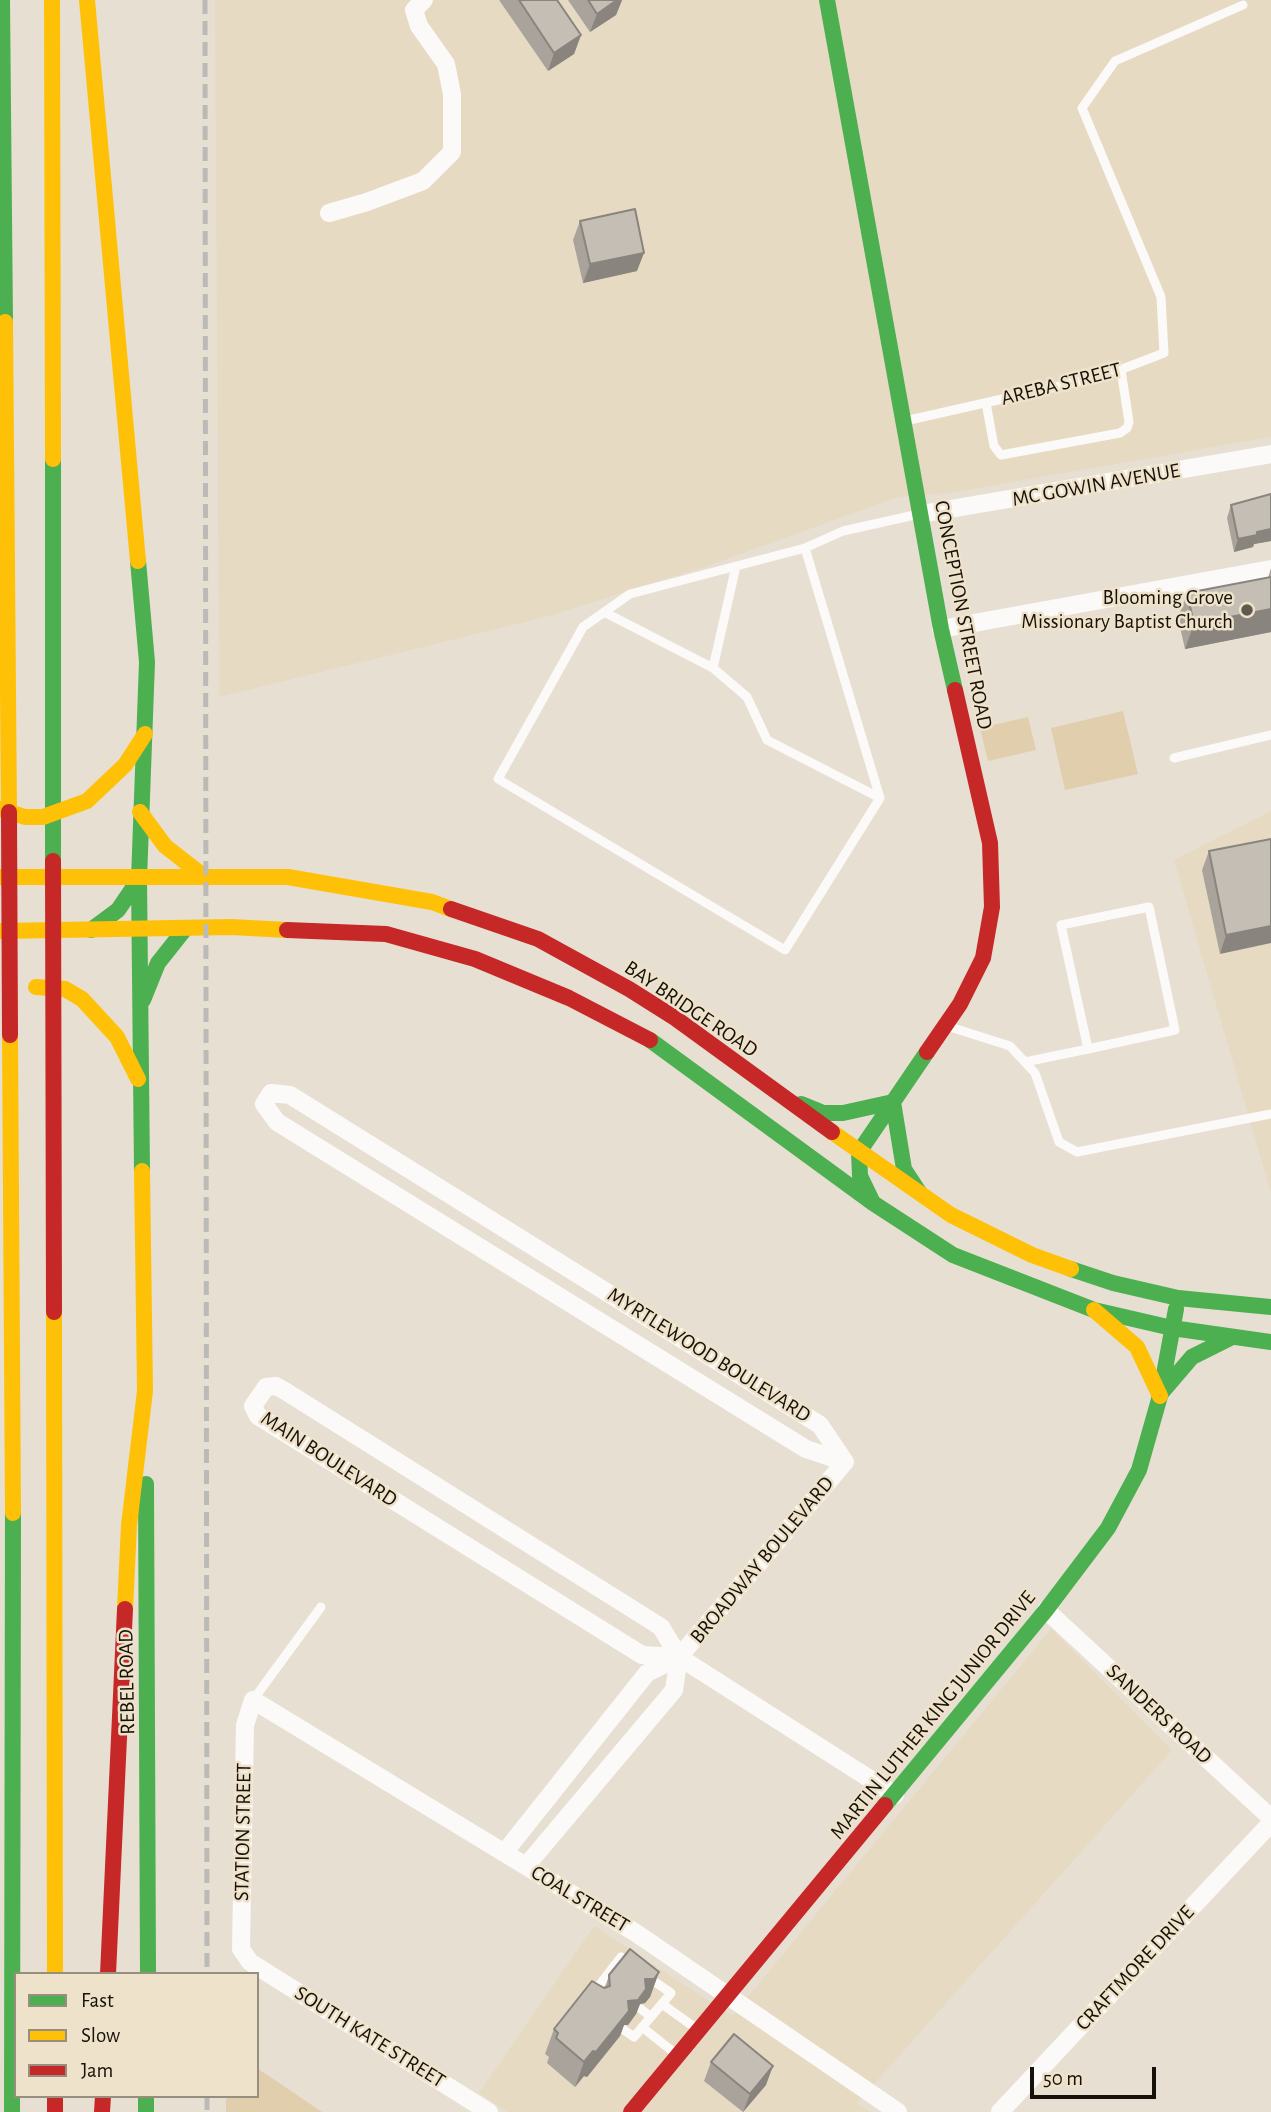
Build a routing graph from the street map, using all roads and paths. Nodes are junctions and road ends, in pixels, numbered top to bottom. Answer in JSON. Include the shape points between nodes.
{"nodes":[{"id":1,"x":2,"y":0,"type":"edge"},
{"id":2,"x":52,"y":0,"type":"edge"},
{"id":3,"x":88,"y":0,"type":"edge"},
{"id":4,"x":424,"y":0,"type":"edge"},
{"id":5,"x":827,"y":0,"type":"edge"},
{"id":6,"x":1243,"y":5,"type":"dead end"},
{"id":7,"x":328,"y":213,"type":"dead end"},
{"id":8,"x":1121,"y":370,"type":"junction"},
{"id":9,"x":986,"y":403,"type":"junction"},
{"id":10,"x":904,"y":421,"type":"junction"},
{"id":11,"x":1271,"y":454,"type":"edge"},
{"id":12,"x":921,"y":514,"type":"junction"},
{"id":13,"x":805,"y":548,"type":"junction"},
{"id":14,"x":736,"y":566,"type":"junction"},
{"id":15,"x":1271,"y":569,"type":"edge"},
{"id":16,"x":604,"y":611,"type":"junction"},
{"id":17,"x":942,"y":629,"type":"junction"},
{"id":18,"x":713,"y":668,"type":"junction"},
{"id":19,"x":145,"y":733,"type":"junction"},
{"id":20,"x":1271,"y":735,"type":"edge"},
{"id":21,"x":1174,"y":758,"type":"dead end"},
{"id":22,"x":880,"y":798,"type":"junction"},
{"id":23,"x":0,"y":808,"type":"edge"},
{"id":24,"x":140,"y":812,"type":"junction"},
{"id":25,"x":0,"y":877,"type":"edge"},
{"id":26,"x":206,"y":878,"type":"junction"},
{"id":27,"x":139,"y":879,"type":"junction"},
{"id":28,"x":185,"y":929,"type":"junction"},
{"id":29,"x":91,"y":930,"type":"junction"},
{"id":30,"x":0,"y":931,"type":"edge"},
{"id":31,"x":140,"y":931,"type":"junction"},
{"id":32,"x":0,"y":984,"type":"edge"},
{"id":33,"x":140,"y":1006,"type":"junction"},
{"id":34,"x":945,"y":1025,"type":"junction"},
{"id":35,"x":1088,"y":1049,"type":"junction"},
{"id":36,"x":1025,"y":1062,"type":"junction"},
{"id":37,"x":689,"y":1068,"type":"junction"},
{"id":38,"x":142,"y":1087,"type":"junction"},
{"id":39,"x":785,"y":1098,"type":"junction"},
{"id":40,"x":893,"y":1102,"type":"junction"},
{"id":41,"x":1271,"y":1114,"type":"edge"},
{"id":42,"x":859,"y":1152,"type":"junction"},
{"id":43,"x":921,"y":1196,"type":"junction"},
{"id":44,"x":873,"y":1203,"type":"junction"},
{"id":45,"x":1178,"y":1297,"type":"junction"},
{"id":46,"x":1271,"y":1307,"type":"edge"},
{"id":47,"x":1094,"y":1310,"type":"junction"},
{"id":48,"x":1172,"y":1328,"type":"junction"},
{"id":49,"x":1230,"y":1338,"type":"junction"},
{"id":50,"x":1271,"y":1342,"type":"edge"},
{"id":51,"x":145,"y":1391,"type":"junction"},
{"id":52,"x":1160,"y":1395,"type":"junction"},
{"id":53,"x":845,"y":1462,"type":"junction"},
{"id":54,"x":321,"y":1606,"type":"dead end"},
{"id":55,"x":1046,"y":1611,"type":"junction"},
{"id":56,"x":679,"y":1657,"type":"junction"},
{"id":57,"x":253,"y":1700,"type":"junction"},
{"id":58,"x":895,"y":1794,"type":"junction"},
{"id":59,"x":1271,"y":1818,"type":"edge"},
{"id":60,"x":1271,"y":1823,"type":"edge"},
{"id":61,"x":504,"y":1853,"type":"junction"},
{"id":62,"x":526,"y":1866,"type":"junction"},
{"id":63,"x":638,"y":1952,"type":"junction"},
{"id":64,"x":250,"y":1962,"type":"joint"},
{"id":65,"x":55,"y":1972,"type":"edge"},
{"id":66,"x":108,"y":1972,"type":"edge"},
{"id":67,"x":148,"y":1972,"type":"edge"},
{"id":68,"x":728,"y":1998,"type":"junction"},
{"id":69,"x":662,"y":2004,"type":"junction"},
{"id":70,"x":596,"y":2006,"type":"edge"},
{"id":71,"x":640,"y":2009,"type":"edge"},
{"id":72,"x":651,"y":2017,"type":"junction"},
{"id":73,"x":642,"y":2027,"type":"junction"},
{"id":74,"x":624,"y":2030,"type":"edge"},
{"id":75,"x":700,"y":2031,"type":"junction"},
{"id":76,"x":678,"y":2056,"type":"junction"},
{"id":77,"x":12,"y":2112,"type":"edge"},
{"id":78,"x":489,"y":2112,"type":"edge"},
{"id":79,"x":631,"y":2112,"type":"edge"},
{"id":80,"x":898,"y":2112,"type":"edge"},
{"id":81,"x":1000,"y":2112,"type":"edge"}],
"edges":[{"from":1,"to":77,"type":"main road","via":[[13,1352]]},
{"from":2,"to":65,"type":"main road"},
{"from":3,"to":19,"type":"main road","via":[[147,662]]},
{"from":4,"to":7,"type":"street","via":[[414,9],[419,26],[446,64],[452,94],[452,152],[423,181]]},
{"from":5,"to":10,"type":"main road","name":"CONCEPTION STREET ROAD"},
{"from":6,"to":8,"type":"lane","name":"AREBA STREET","via":[[1115,61],[1082,108],[1161,297],[1164,353]]},
{"from":8,"to":9,"type":"lane","name":"AREBA STREET"},
{"from":8,"to":9,"type":"lane","via":[[1129,422],[1120,433],[1001,455]]},
{"from":9,"to":10,"type":"lane","name":"AREBA STREET"},
{"from":10,"to":12,"type":"main road","name":"CONCEPTION STREET ROAD"},
{"from":11,"to":12,"type":"street","name":"MC GOWIN AVENUE"},
{"from":12,"to":13,"type":"lane","via":[[843,531]]},
{"from":12,"to":17,"type":"main road","name":"CONCEPTION STREET ROAD"},
{"from":13,"to":14,"type":"lane"},
{"from":13,"to":22,"type":"lane"},
{"from":14,"to":16,"type":"lane","via":[[630,594]]},
{"from":14,"to":18,"type":"lane"},
{"from":15,"to":17,"type":"street"},
{"from":16,"to":18,"type":"lane"},
{"from":16,"to":22,"type":"lane","via":[[583,626],[498,779],[785,950]]},
{"from":17,"to":34,"type":"main road","name":"CONCEPTION STREET ROAD","via":[[990,843],[992,907],[983,958]]},
{"from":18,"to":22,"type":"lane","via":[[747,697],[767,740]]},
{"from":19,"to":23,"type":"main road","via":[[125,765],[87,800],[43,817],[25,817]]},
{"from":19,"to":24,"type":"main road"},
{"from":20,"to":21,"type":"lane"},
{"from":24,"to":26,"type":"main road","via":[[165,846]]},
{"from":24,"to":27,"type":"main road"},
{"from":25,"to":27,"type":"main road","name":"BAY BRIDGE ROAD"},
{"from":26,"to":27,"type":"main road","name":"BAY BRIDGE ROAD"},
{"from":26,"to":39,"type":"main road","name":"BAY BRIDGE ROAD","via":[[288,877],[419,900],[538,939],[675,1018]]},
{"from":27,"to":29,"type":"main road","via":[[118,910]]},
{"from":27,"to":31,"type":"main road"},
{"from":28,"to":31,"type":"main road"},
{"from":28,"to":33,"type":"main road","via":[[158,962]]},
{"from":28,"to":37,"type":"main road","via":[[386,934],[475,959],[569,998],[654,1042]]},
{"from":29,"to":30,"type":"main road"},
{"from":29,"to":31,"type":"main road"},
{"from":31,"to":33,"type":"main road"},
{"from":32,"to":38,"type":"main road","via":[[65,989],[82,999],[117,1037]]},
{"from":33,"to":38,"type":"main road"},
{"from":34,"to":36,"type":"lane","via":[[1010,1046]]},
{"from":34,"to":40,"type":"main road","name":"CONCEPTION STREET ROAD"},
{"from":35,"to":35,"type":"lane","via":[[1175,1030],[1149,907],[1061,925]]},
{"from":35,"to":36,"type":"lane"},
{"from":36,"to":41,"type":"lane","via":[[1035,1073],[1059,1142],[1077,1152]]},
{"from":37,"to":42,"type":"main road","via":[[727,1078],[836,1156]]},
{"from":37,"to":44,"type":"main road"},
{"from":38,"to":51,"type":"main road"},
{"from":39,"to":40,"type":"main road","via":[[823,1113]]},
{"from":39,"to":42,"type":"main road","name":"BAY BRIDGE ROAD"},
{"from":40,"to":42,"type":"main road","name":"CONCEPTION STREET ROAD"},
{"from":40,"to":43,"type":"main road","via":[[904,1169]]},
{"from":42,"to":43,"type":"main road","name":"BAY BRIDGE ROAD"},
{"from":42,"to":44,"type":"main road","via":[[860,1176]]},
{"from":43,"to":45,"type":"main road","name":"BAY BRIDGE ROAD","via":[[1032,1255],[1113,1283]]},
{"from":44,"to":47,"type":"main road","via":[[953,1255]]},
{"from":45,"to":46,"type":"main road","name":"BAY BRIDGE ROAD"},
{"from":45,"to":48,"type":"main road","name":"MARTIN LUTHER KING JUNIOR DRIVE"},
{"from":47,"to":48,"type":"main road"},
{"from":47,"to":52,"type":"main road","via":[[1137,1347]]},
{"from":48,"to":49,"type":"main road"},
{"from":48,"to":52,"type":"main road","name":"MARTIN LUTHER KING JUNIOR DRIVE"},
{"from":49,"to":50,"type":"main road"},
{"from":49,"to":52,"type":"main road","via":[[1192,1357]]},
{"from":51,"to":66,"type":"main road","via":[[129,1525]]},
{"from":51,"to":67,"type":"main road","name":"REBEL ROAD"},
{"from":52,"to":55,"type":"main road","name":"MARTIN LUTHER KING JUNIOR DRIVE","via":[[1139,1470],[1108,1528]]},
{"from":53,"to":53,"type":"street","name":"MYRTLEWOOD BOULEVARD","via":[[820,1424],[290,1095],[271,1093],[264,1104],[277,1122],[806,1450]]},
{"from":53,"to":56,"type":"street","name":"BROADWAY BOULEVARD"},
{"from":54,"to":57,"type":"lane"},
{"from":55,"to":58,"type":"main road","name":"MARTIN LUTHER KING JUNIOR DRIVE"},
{"from":55,"to":59,"type":"street","name":"SANDERS ROAD"},
{"from":56,"to":56,"type":"street","name":"MAIN BOULEVARD","via":[[661,1628],[285,1391],[266,1387],[253,1406],[258,1416],[642,1655]]},
{"from":56,"to":58,"type":"street","name":"MAIN BOULEVARD"},
{"from":56,"to":61,"type":"street","name":"BROADWAY BOULEVARD","via":[[647,1673]]},
{"from":56,"to":62,"type":"street","name":"BROADWAY BOULEVARD","via":[[674,1690]]},
{"from":57,"to":61,"type":"street","name":"COAL STREET"},
{"from":57,"to":64,"type":"street","name":"STATION STREET","via":[[244,1726],[241,1949]]},
{"from":58,"to":68,"type":"main road","name":"MARTIN LUTHER KING JUNIOR DRIVE"},
{"from":60,"to":81,"type":"street","name":"CRAFTMORE DRIVE"},
{"from":61,"to":62,"type":"street","name":"COAL STREET"},
{"from":62,"to":63,"type":"street","name":"COAL STREET"},
{"from":63,"to":68,"type":"street","name":"COAL STREET"},
{"from":63,"to":69,"type":"lane","via":[[671,1993]]},
{"from":63,"to":70,"type":"lane","via":[[621,1957],[608,1982],[588,2000]]},
{"from":64,"to":78,"type":"street","name":"SOUTH KATE STREET"},
{"from":68,"to":75,"type":"main road","name":"MARTIN LUTHER KING JUNIOR DRIVE"},
{"from":68,"to":80,"type":"street","name":"COAL STREET"},
{"from":69,"to":72,"type":"lane"},
{"from":69,"to":75,"type":"lane"},
{"from":71,"to":72,"type":"lane"},
{"from":72,"to":73,"type":"lane"},
{"from":73,"to":74,"type":"lane","via":[[634,2037]]},
{"from":73,"to":76,"type":"lane"},
{"from":75,"to":76,"type":"main road","name":"MARTIN LUTHER KING JUNIOR DRIVE"},
{"from":76,"to":79,"type":"main road","name":"MARTIN LUTHER KING JUNIOR DRIVE"}]}
